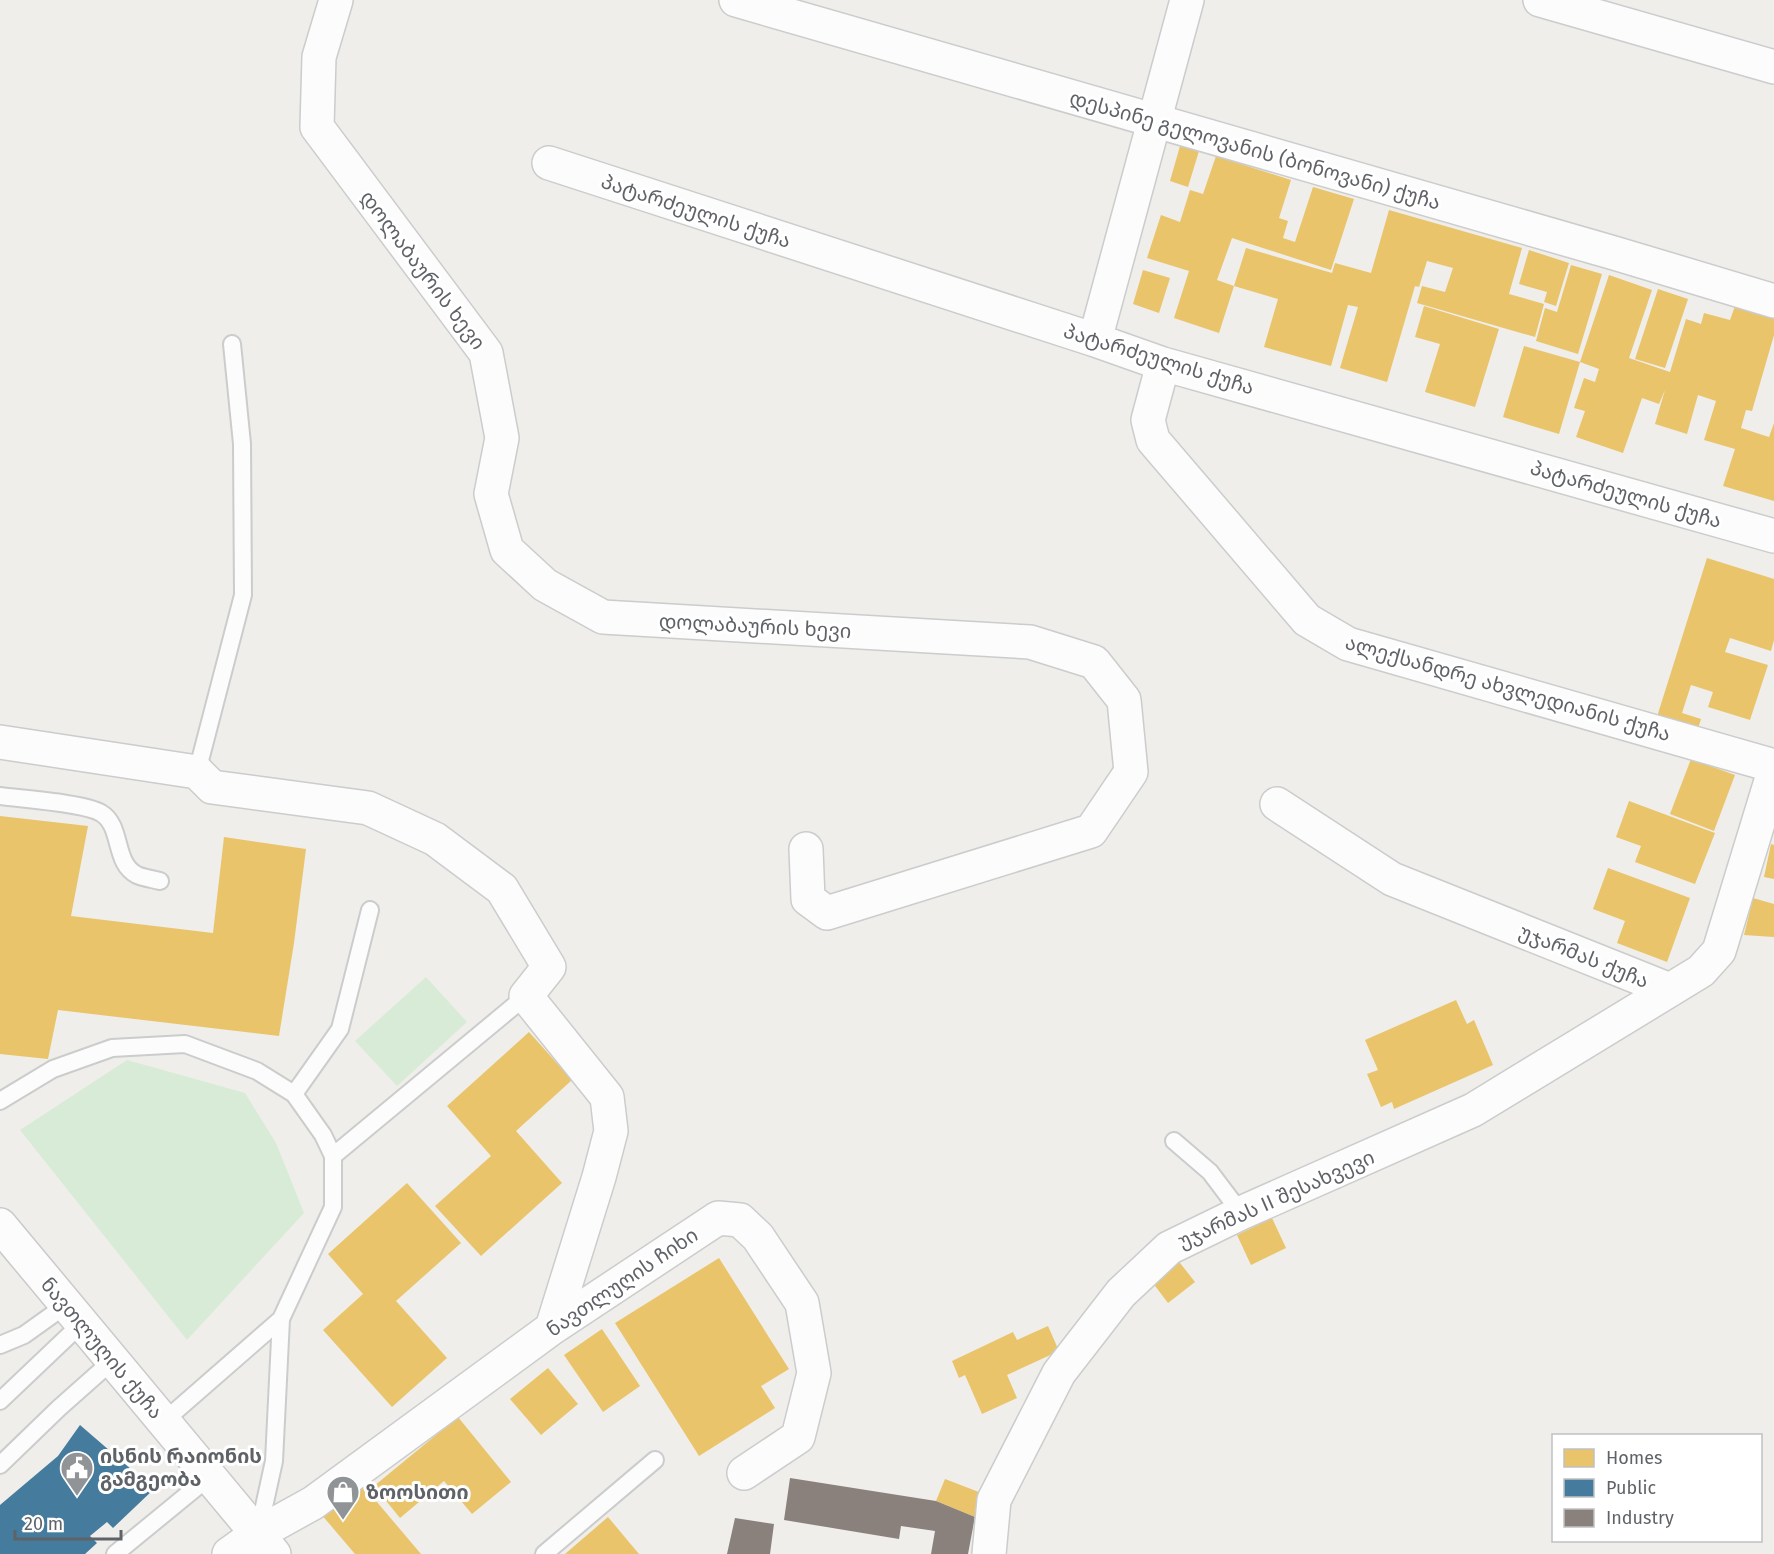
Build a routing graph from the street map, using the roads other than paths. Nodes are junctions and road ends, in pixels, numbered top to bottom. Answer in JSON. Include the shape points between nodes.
{"nodes":[{"id":1,"x":336,"y":0,"type":"edge"},
{"id":2,"x":736,"y":0,"type":"edge"},
{"id":3,"x":1187,"y":0,"type":"edge"},
{"id":4,"x":1540,"y":0,"type":"edge"},
{"id":5,"x":1774,"y":67,"type":"edge"},
{"id":6,"x":1155,"y":120,"type":"junction"},
{"id":7,"x":549,"y":163,"type":"dead end"},
{"id":8,"x":1774,"y":301,"type":"edge"},
{"id":9,"x":1095,"y":340,"type":"junction"},
{"id":10,"x":231,"y":344,"type":"dead end"},
{"id":11,"x":1163,"y":364,"type":"junction"},
{"id":12,"x":1774,"y":536,"type":"edge"},
{"id":13,"x":0,"y":742,"type":"edge"},
{"id":14,"x":1774,"y":766,"type":"edge"},
{"id":15,"x":197,"y":771,"type":"junction"},
{"id":16,"x":1774,"y":771,"type":"edge"},
{"id":17,"x":0,"y":796,"type":"edge"},
{"id":18,"x":1277,"y":804,"type":"dead end"},
{"id":19,"x":806,"y":849,"type":"dead end"},
{"id":20,"x":160,"y":881,"type":"dead end"},
{"id":21,"x":370,"y":910,"type":"dead end"},
{"id":22,"x":1670,"y":990,"type":"junction"},
{"id":23,"x":526,"y":996,"type":"junction"},
{"id":24,"x":294,"y":1094,"type":"junction"},
{"id":25,"x":0,"y":1101,"type":"edge"},
{"id":26,"x":1174,"y":1141,"type":"dead end"},
{"id":27,"x":333,"y":1156,"type":"junction"},
{"id":28,"x":1241,"y":1213,"type":"junction"},
{"id":29,"x":0,"y":1225,"type":"edge"},
{"id":30,"x":73,"y":1315,"type":"junction"},
{"id":31,"x":281,"y":1319,"type":"junction"},
{"id":32,"x":552,"y":1328,"type":"junction"},
{"id":33,"x":2,"y":1347,"type":"edge"},
{"id":34,"x":112,"y":1361,"type":"junction"},
{"id":35,"x":0,"y":1401,"type":"edge"},
{"id":36,"x":163,"y":1422,"type":"junction"},
{"id":37,"x":655,"y":1460,"type":"dead end"},
{"id":38,"x":0,"y":1465,"type":"edge"},
{"id":39,"x":744,"y":1473,"type":"dead end"},
{"id":40,"x":209,"y":1477,"type":"junction"},
{"id":41,"x":266,"y":1544,"type":"edge"},
{"id":42,"x":115,"y":1554,"type":"edge"},
{"id":43,"x":229,"y":1554,"type":"edge"},
{"id":44,"x":544,"y":1554,"type":"edge"},
{"id":45,"x":989,"y":1554,"type":"edge"}],
"edges":[{"from":1,"to":19,"type":"street","name":"დოლაბაურის ხევი","via":[[320,57],[317,127],[486,353],[502,438],[491,494],[507,550],[545,585],[603,617],[1030,642],[1094,662],[1124,700],[1131,772],[1091,831],[827,913],[808,899]]},
{"from":2,"to":6,"type":"street","name":"დესპინე გელოვანის (ბონოვანი) ქუჩა"},
{"from":3,"to":6,"type":"street"},
{"from":4,"to":5,"type":"street"},
{"from":6,"to":8,"type":"street","name":"დესპინე გელოვანის (ბონოვანი) ქუჩა"},
{"from":6,"to":9,"type":"street"},
{"from":7,"to":9,"type":"street","name":"პატარძეულის ქუჩა"},
{"from":9,"to":11,"type":"street","name":"პატარძეულის ქუჩა"},
{"from":10,"to":15,"type":"lane","via":[[242,444],[243,595]]},
{"from":11,"to":12,"type":"street","name":"პატარძეულის ქუჩა"},
{"from":11,"to":14,"type":"street","name":"ალექსანდრე ახვლედიანის ქუჩა","via":[[1148,420],[1153,440],[1307,620],[1348,644]]},
{"from":13,"to":15,"type":"street"},
{"from":15,"to":23,"type":"street","via":[[213,786],[368,808],[435,839],[502,889],[549,967]]},
{"from":16,"to":22,"type":"street","name":"უჯარმას ქუჩა","via":[[1719,951],[1701,971]]},
{"from":17,"to":20,"type":"lane","via":[[102,813],[112,826],[130,870]]},
{"from":18,"to":22,"type":"street","name":"უჯარმას ქუჩა","via":[[1392,879]]},
{"from":21,"to":24,"type":"lane","via":[[340,1029]]},
{"from":22,"to":28,"type":"street","name":"უჯარმას II შესახვევი","via":[[1473,1110]]},
{"from":23,"to":27,"type":"lane"},
{"from":23,"to":32,"type":"street","via":[[607,1097],[612,1131]]},
{"from":24,"to":25,"type":"lane","via":[[257,1071],[185,1044],[112,1048],[52,1069]]},
{"from":24,"to":27,"type":"lane"},
{"from":26,"to":28,"type":"lane","via":[[1210,1172]]},
{"from":27,"to":31,"type":"lane","via":[[333,1208]]},
{"from":28,"to":45,"type":"street","name":"უჯარმას II შესახვევი","via":[[1168,1248],[1120,1293],[1059,1374],[994,1500]]},
{"from":29,"to":30,"type":"street","name":"ნავთლუღის ქუჩა"},
{"from":30,"to":33,"type":"lane"},
{"from":30,"to":34,"type":"street","name":"ნავთლუღის ქუჩა"},
{"from":30,"to":35,"type":"lane"},
{"from":31,"to":36,"type":"lane"},
{"from":31,"to":41,"type":"lane"},
{"from":32,"to":39,"type":"street","name":"ნავთლუღის ჩიხი","via":[[718,1218],[740,1220],[758,1237],[802,1303],[814,1372],[798,1437]]},
{"from":32,"to":41,"type":"street","name":"ნავთლუღის ჩიხი","via":[[313,1503]]},
{"from":34,"to":36,"type":"street","name":"ნავთლუღის ქუჩა"},
{"from":34,"to":38,"type":"lane"},
{"from":36,"to":40,"type":"street","name":"ნავთლუღის ქუჩა"},
{"from":37,"to":44,"type":"lane"},
{"from":40,"to":41,"type":"street","name":"ნავთლუღის ქუჩა"},
{"from":40,"to":42,"type":"lane"},
{"from":41,"to":43,"type":"street","name":"ნავთლუღის ჩიხი"}]}
